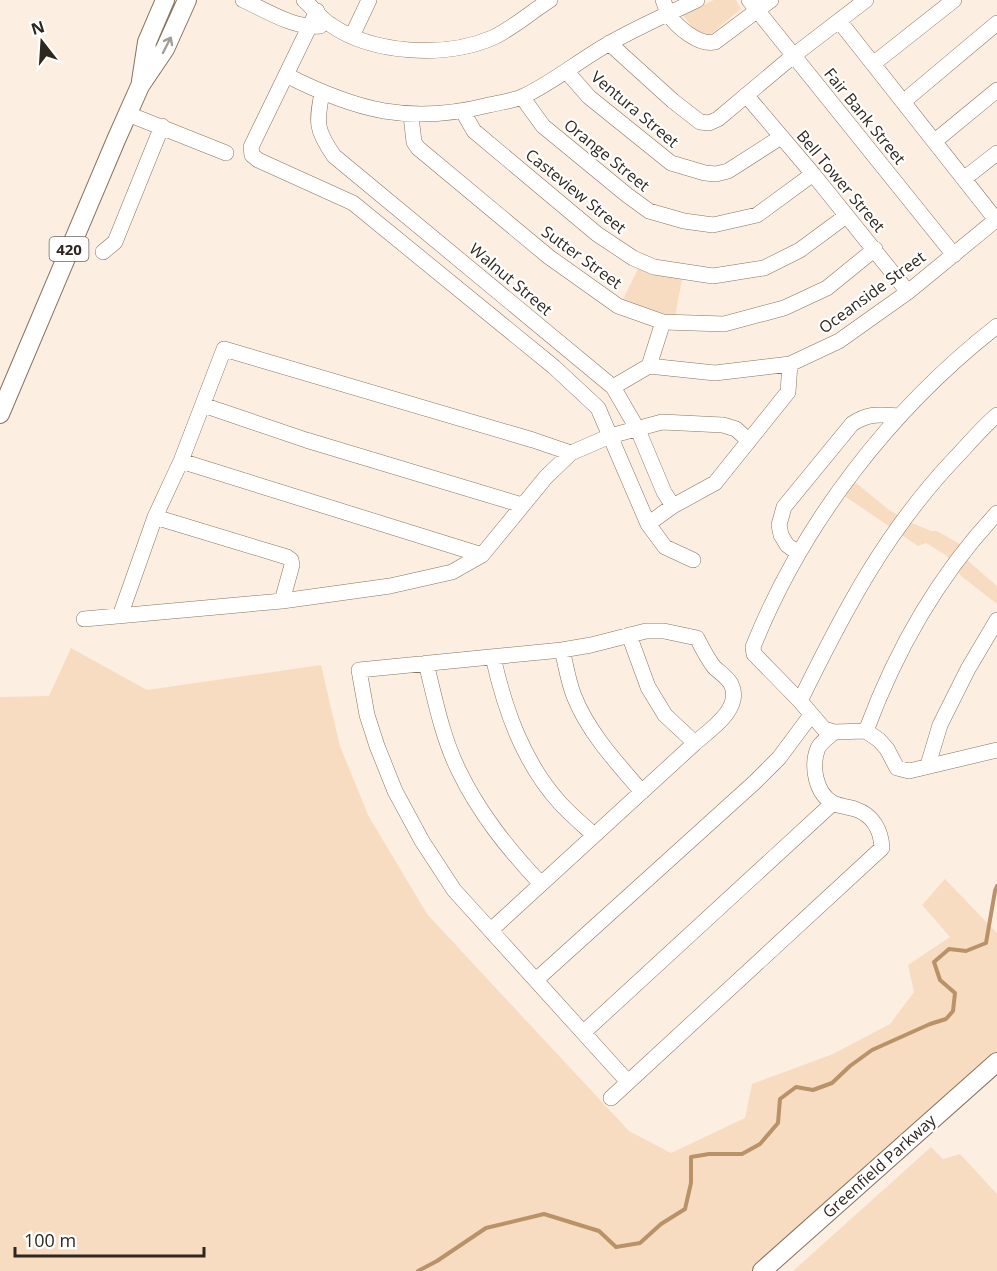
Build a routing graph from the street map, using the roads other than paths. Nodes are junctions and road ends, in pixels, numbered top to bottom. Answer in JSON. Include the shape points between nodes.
{"nodes":[{"id":1,"x":165,"y":0,"type":"edge"},
{"id":2,"x":187,"y":0,"type":"edge"},
{"id":3,"x":243,"y":0,"type":"edge"},
{"id":4,"x":304,"y":0,"type":"edge"},
{"id":5,"x":369,"y":0,"type":"edge"},
{"id":6,"x":550,"y":0,"type":"edge"},
{"id":7,"x":697,"y":0,"type":"edge"},
{"id":8,"x":771,"y":0,"type":"edge"},
{"id":9,"x":866,"y":0,"type":"edge"},
{"id":10,"x":954,"y":0,"type":"edge"},
{"id":11,"x":754,"y":5,"type":"edge"},
{"id":12,"x":666,"y":7,"type":"edge"},
{"id":13,"x":317,"y":11,"type":"junction"},
{"id":14,"x":840,"y":22,"type":"junction"},
{"id":15,"x":997,"y":23,"type":"edge"},
{"id":16,"x":329,"y":24,"type":"junction"},
{"id":17,"x":310,"y":27,"type":"junction"},
{"id":18,"x":351,"y":36,"type":"junction"},
{"id":19,"x":609,"y":44,"type":"junction"},
{"id":20,"x":794,"y":56,"type":"junction"},
{"id":21,"x":873,"y":64,"type":"junction"},
{"id":22,"x":567,"y":72,"type":"junction"},
{"id":23,"x":286,"y":75,"type":"junction"},
{"id":24,"x":140,"y":86,"type":"junction"},
{"id":25,"x":997,"y":90,"type":"edge"},
{"id":26,"x":322,"y":93,"type":"junction"},
{"id":27,"x":746,"y":95,"type":"junction"},
{"id":28,"x":522,"y":97,"type":"junction"},
{"id":29,"x":903,"y":102,"type":"junction"},
{"id":30,"x":463,"y":112,"type":"junction"},
{"id":31,"x":128,"y":114,"type":"junction"},
{"id":32,"x":411,"y":116,"type":"junction"},
{"id":33,"x":162,"y":126,"type":"junction"},
{"id":34,"x":781,"y":137,"type":"junction"},
{"id":35,"x":934,"y":141,"type":"junction"},
{"id":36,"x":226,"y":153,"type":"dead end"},
{"id":37,"x":997,"y":153,"type":"edge"},
{"id":38,"x":813,"y":174,"type":"junction"},
{"id":39,"x":965,"y":178,"type":"junction"},
{"id":40,"x":846,"y":216,"type":"junction"},
{"id":41,"x":997,"y":220,"type":"edge"},
{"id":42,"x":875,"y":249,"type":"junction"},
{"id":43,"x":103,"y":252,"type":"dead end"},
{"id":44,"x":954,"y":255,"type":"junction"},
{"id":45,"x":908,"y":292,"type":"junction"},
{"id":46,"x":663,"y":322,"type":"junction"},
{"id":47,"x":997,"y":326,"type":"edge"},
{"id":48,"x":790,"y":364,"type":"junction"},
{"id":49,"x":649,"y":366,"type":"junction"},
{"id":50,"x":612,"y":387,"type":"junction"},
{"id":51,"x":203,"y":405,"type":"junction"},
{"id":52,"x":0,"y":414,"type":"edge"},
{"id":53,"x":997,"y":415,"type":"edge"},
{"id":54,"x":900,"y":416,"type":"junction"},
{"id":55,"x":638,"y":430,"type":"junction"},
{"id":56,"x":610,"y":436,"type":"junction"},
{"id":57,"x":749,"y":441,"type":"junction"},
{"id":58,"x":571,"y":453,"type":"junction"},
{"id":59,"x":181,"y":461,"type":"junction"},
{"id":60,"x":522,"y":505,"type":"junction"},
{"id":61,"x":673,"y":506,"type":"junction"},
{"id":62,"x":997,"y":513,"type":"edge"},
{"id":63,"x":155,"y":517,"type":"junction"},
{"id":64,"x":648,"y":524,"type":"junction"},
{"id":65,"x":798,"y":553,"type":"junction"},
{"id":66,"x":482,"y":555,"type":"junction"},
{"id":67,"x":693,"y":560,"type":"dead end"},
{"id":68,"x":282,"y":601,"type":"junction"},
{"id":69,"x":120,"y":616,"type":"junction"},
{"id":70,"x":84,"y":619,"type":"dead end"},
{"id":71,"x":997,"y":620,"type":"edge"},
{"id":72,"x":628,"y":635,"type":"junction"},
{"id":73,"x":562,"y":650,"type":"junction"},
{"id":74,"x":493,"y":657,"type":"junction"},
{"id":75,"x":426,"y":663,"type":"junction"},
{"id":76,"x":800,"y":701,"type":"junction"},
{"id":77,"x":811,"y":714,"type":"junction"},
{"id":78,"x":866,"y":731,"type":"junction"},
{"id":79,"x":834,"y":732,"type":"junction"},
{"id":80,"x":695,"y":744,"type":"junction"},
{"id":81,"x":997,"y":750,"type":"edge"},
{"id":82,"x":928,"y":765,"type":"junction"},
{"id":83,"x":642,"y":792,"type":"junction"},
{"id":84,"x":833,"y":803,"type":"junction"},
{"id":85,"x":594,"y":835,"type":"junction"},
{"id":86,"x":542,"y":884,"type":"junction"},
{"id":87,"x":491,"y":930,"type":"junction"},
{"id":88,"x":536,"y":980,"type":"junction"},
{"id":89,"x":584,"y":1032,"type":"junction"},
{"id":90,"x":997,"y":1062,"type":"edge"},
{"id":91,"x":628,"y":1082,"type":"junction"},
{"id":92,"x":610,"y":1098,"type":"dead end"},
{"id":93,"x":762,"y":1271,"type":"edge"}],
"edges":[{"from":1,"to":24,"type":"main road","number":"420","via":[[147,42]]},
{"from":24,"to":2,"type":"main road","number":"420","one_way":true,"via":[[165,49]]},
{"from":3,"to":17,"type":"street"},
{"from":4,"to":13,"type":"street"},
{"from":5,"to":18,"type":"street"},
{"from":6,"to":18,"type":"street","via":[[493,38],[460,48],[426,51],[388,47]]},
{"from":7,"to":12,"type":"street"},
{"from":8,"to":11,"type":"street"},
{"from":9,"to":14,"type":"street"},
{"from":10,"to":21,"type":"street"},
{"from":11,"to":12,"type":"street","via":[[710,44],[682,28]]},
{"from":11,"to":20,"type":"street","name":"Fair Bank Street"},
{"from":12,"to":19,"type":"street"},
{"from":13,"to":16,"type":"street"},
{"from":13,"to":17,"type":"street"},
{"from":14,"to":20,"type":"street"},
{"from":14,"to":21,"type":"street"},
{"from":15,"to":29,"type":"street"},
{"from":16,"to":17,"type":"street"},
{"from":16,"to":18,"type":"street"},
{"from":17,"to":23,"type":"street"},
{"from":19,"to":22,"type":"street"},
{"from":19,"to":27,"type":"street","via":[[700,122],[718,120]]},
{"from":20,"to":27,"type":"street"},
{"from":20,"to":44,"type":"street","name":"Fair Bank Street"},
{"from":21,"to":29,"type":"street"},
{"from":22,"to":28,"type":"street"},
{"from":22,"to":34,"type":"street","name":"Ventura Street","via":[[589,97],[671,163],[705,174],[728,171]]},
{"from":23,"to":26,"type":"street"},
{"from":23,"to":56,"type":"street","via":[[251,147],[252,155],[353,203],[554,367],[598,408]]},
{"from":24,"to":31,"type":"main road","number":"420"},
{"from":25,"to":35,"type":"street"},
{"from":26,"to":32,"type":"street","via":[[361,107]]},
{"from":26,"to":50,"type":"street","name":"Walnut Street","via":[[317,118],[321,138],[334,156]]},
{"from":27,"to":34,"type":"street","name":"Bell Tower Street"},
{"from":28,"to":30,"type":"street"},
{"from":28,"to":38,"type":"street","name":"Orange Street","via":[[543,126],[627,195],[649,211],[684,221],[713,225],[757,215]]},
{"from":29,"to":35,"type":"street"},
{"from":30,"to":32,"type":"street"},
{"from":30,"to":40,"type":"street","name":"Casteview Street","via":[[474,130],[597,234],[654,267],[713,276],[764,268],[800,250]]},
{"from":31,"to":33,"type":"street"},
{"from":31,"to":52,"type":"main road","number":"420"},
{"from":32,"to":46,"type":"street","name":"Sutter Street","via":[[418,148],[549,257],[618,306]]},
{"from":33,"to":36,"type":"street"},
{"from":33,"to":43,"type":"street","via":[[115,242]]},
{"from":34,"to":38,"type":"street","name":"Bell Tower Street"},
{"from":35,"to":39,"type":"street"},
{"from":37,"to":39,"type":"street"},
{"from":38,"to":40,"type":"street","name":"Bell Tower Street"},
{"from":39,"to":41,"type":"street"},
{"from":40,"to":42,"type":"street","name":"Bell Tower Street"},
{"from":41,"to":44,"type":"street","name":"Oceanside Street"},
{"from":42,"to":45,"type":"street","name":"Bell Tower Street"},
{"from":42,"to":46,"type":"street","name":"Sutter Street","via":[[827,288],[784,308],[724,324]]},
{"from":44,"to":45,"type":"street","name":"Oceanside Street"},
{"from":45,"to":48,"type":"street","name":"Oceanside Street","via":[[839,341]]},
{"from":46,"to":49,"type":"street"},
{"from":47,"to":54,"type":"street","via":[[939,375]]},
{"from":48,"to":49,"type":"street","name":"Oceanside Street","via":[[715,373]]},
{"from":48,"to":57,"type":"street","via":[[788,392]]},
{"from":49,"to":50,"type":"street"},
{"from":50,"to":55,"type":"street","name":"Walnut Street"},
{"from":51,"to":58,"type":"street","via":[[224,349]]},
{"from":51,"to":59,"type":"street"},
{"from":51,"to":60,"type":"street"},
{"from":53,"to":76,"type":"street","via":[[940,474],[885,545],[857,589]]},
{"from":54,"to":65,"type":"street","via":[[841,488]]},
{"from":54,"to":65,"type":"street","via":[[874,414],[852,424],[784,507],[779,525],[781,535]]},
{"from":55,"to":56,"type":"street"},
{"from":55,"to":57,"type":"street","via":[[662,422],[723,424]]},
{"from":55,"to":61,"type":"street","name":"Walnut Street"},
{"from":56,"to":58,"type":"street"},
{"from":56,"to":64,"type":"street"},
{"from":57,"to":61,"type":"street","via":[[715,483]]},
{"from":58,"to":60,"type":"street"},
{"from":59,"to":63,"type":"street"},
{"from":59,"to":66,"type":"street"},
{"from":60,"to":66,"type":"street"},
{"from":61,"to":64,"type":"street"},
{"from":62,"to":78,"type":"street","via":[[957,558],[925,606],[880,694]]},
{"from":63,"to":68,"type":"street","via":[[287,557],[292,565]]},
{"from":63,"to":69,"type":"street"},
{"from":64,"to":67,"type":"street","via":[[665,547]]},
{"from":65,"to":76,"type":"street","via":[[770,604],[753,647],[754,654]]},
{"from":66,"to":68,"type":"street","via":[[452,572],[421,580]]},
{"from":68,"to":69,"type":"street"},
{"from":69,"to":70,"type":"street"},
{"from":71,"to":82,"type":"street","via":[[940,726]]},
{"from":72,"to":73,"type":"street"},
{"from":72,"to":80,"type":"street","via":[[648,687],[665,715]]},
{"from":72,"to":80,"type":"street","via":[[664,631],[697,638],[714,667],[730,682],[735,695],[733,704]]},
{"from":73,"to":74,"type":"street"},
{"from":73,"to":83,"type":"street","via":[[574,695],[589,725]]},
{"from":74,"to":75,"type":"street"},
{"from":74,"to":85,"type":"street","via":[[517,736],[534,768],[561,803]]},
{"from":75,"to":86,"type":"street","via":[[457,768],[507,848]]},
{"from":75,"to":87,"type":"street","via":[[359,670],[367,715],[395,791],[422,841],[454,890]]},
{"from":76,"to":77,"type":"street"},
{"from":77,"to":79,"type":"street","via":[[824,729]]},
{"from":77,"to":88,"type":"street","via":[[779,758]]},
{"from":78,"to":79,"type":"street"},
{"from":78,"to":82,"type":"street","via":[[883,744],[897,768],[909,771]]},
{"from":79,"to":84,"type":"street","via":[[818,746],[814,767],[818,784]]},
{"from":80,"to":83,"type":"street"},
{"from":81,"to":82,"type":"street"},
{"from":83,"to":85,"type":"street"},
{"from":84,"to":89,"type":"street"},
{"from":84,"to":91,"type":"street","via":[[867,815],[878,827],[882,848]]},
{"from":85,"to":86,"type":"street"},
{"from":86,"to":87,"type":"street"},
{"from":87,"to":88,"type":"street"},
{"from":88,"to":89,"type":"street"},
{"from":89,"to":91,"type":"street"},
{"from":90,"to":93,"type":"main road","name":"Greenfield Parkway"},
{"from":91,"to":92,"type":"street"}]}
